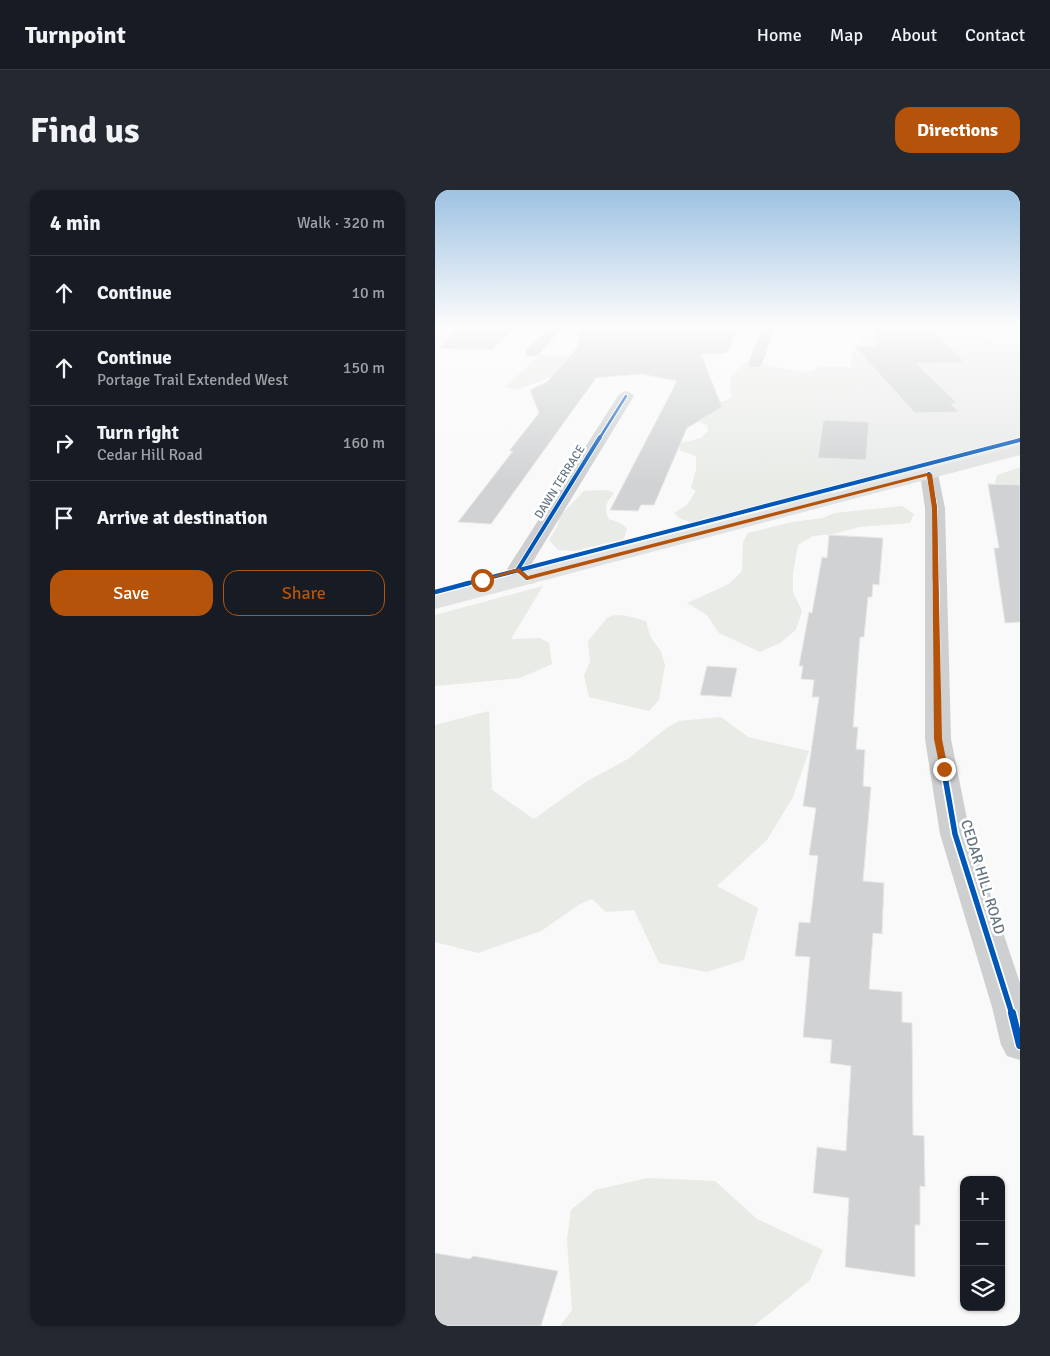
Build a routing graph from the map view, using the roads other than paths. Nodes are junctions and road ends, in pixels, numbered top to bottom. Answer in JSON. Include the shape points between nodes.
{"nodes":[{"id":1,"x":626,"y":396,"type":"dead end"},
{"id":2,"x":1020,"y":450,"type":"edge"},
{"id":3,"x":929,"y":474,"type":"junction"},
{"id":4,"x":527,"y":578,"type":"junction"},
{"id":5,"x":435,"y":602,"type":"edge"},
{"id":6,"x":1020,"y":1045,"type":"edge"}],
"edges":[{"from":1,"to":4,"type":"street","name":"DAWN TERRACE","via":[[518,569]]},
{"from":2,"to":3,"type":"main road"},
{"from":3,"to":4,"type":"main road"},
{"from":3,"to":6,"type":"street","name":"CEDAR HILL ROAD","via":[[935,508],[938,739],[955,834],[1011,1007]]},
{"from":4,"to":5,"type":"main road"}]}
